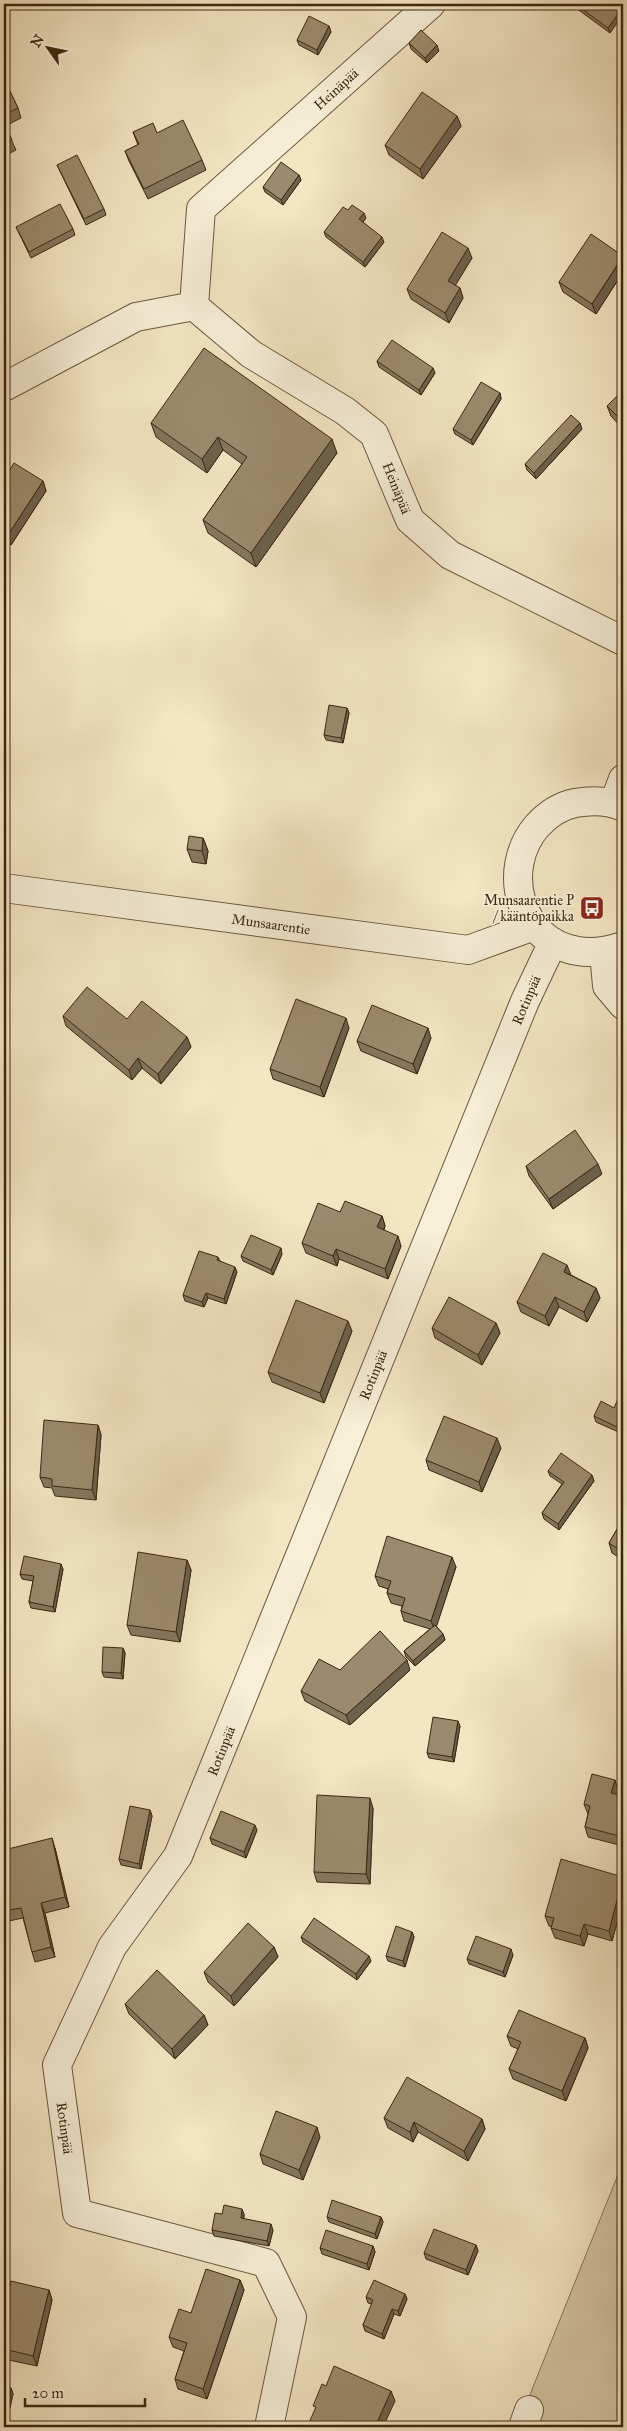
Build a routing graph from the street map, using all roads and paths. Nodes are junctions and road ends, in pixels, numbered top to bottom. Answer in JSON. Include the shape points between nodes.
{"nodes":[{"id":1,"x":431,"y":4,"type":"edge"},
{"id":2,"x":194,"y":306,"type":"junction"},
{"id":3,"x":4,"y":388,"type":"edge"},
{"id":4,"x":623,"y":641,"type":"edge"},
{"id":5,"x":620,"y":796,"type":"edge"},
{"id":6,"x":4,"y":888,"type":"edge"},
{"id":7,"x":543,"y":934,"type":"junction"},
{"id":8,"x":613,"y":949,"type":"edge"},
{"id":9,"x":623,"y":1005,"type":"edge"},
{"id":10,"x":269,"y":2427,"type":"edge"}],
"edges":[{"from":1,"to":2,"type":"street","name":"Heinäpää","via":[[201,209]]},
{"from":2,"to":3,"type":"street","via":[[136,317]]},
{"from":2,"to":4,"type":"street","name":"Heinäpää","via":[[251,354],[345,411],[374,434],[410,520],[450,555]]},
{"from":5,"to":7,"type":"street","via":[[566,805],[545,817],[529,835],[519,857],[516,881],[522,905]]},
{"from":6,"to":7,"type":"street","name":"Munsaarentie","via":[[468,950]]},
{"from":7,"to":8,"type":"street","via":[[577,952]]},
{"from":7,"to":10,"type":"street","name":"Rotinpää","via":[[525,1001],[178,1856],[112,1947],[57,2064],[77,2214],[266,2263],[292,2317]]},
{"from":8,"to":9,"type":"street","via":[[607,986]]}]}
